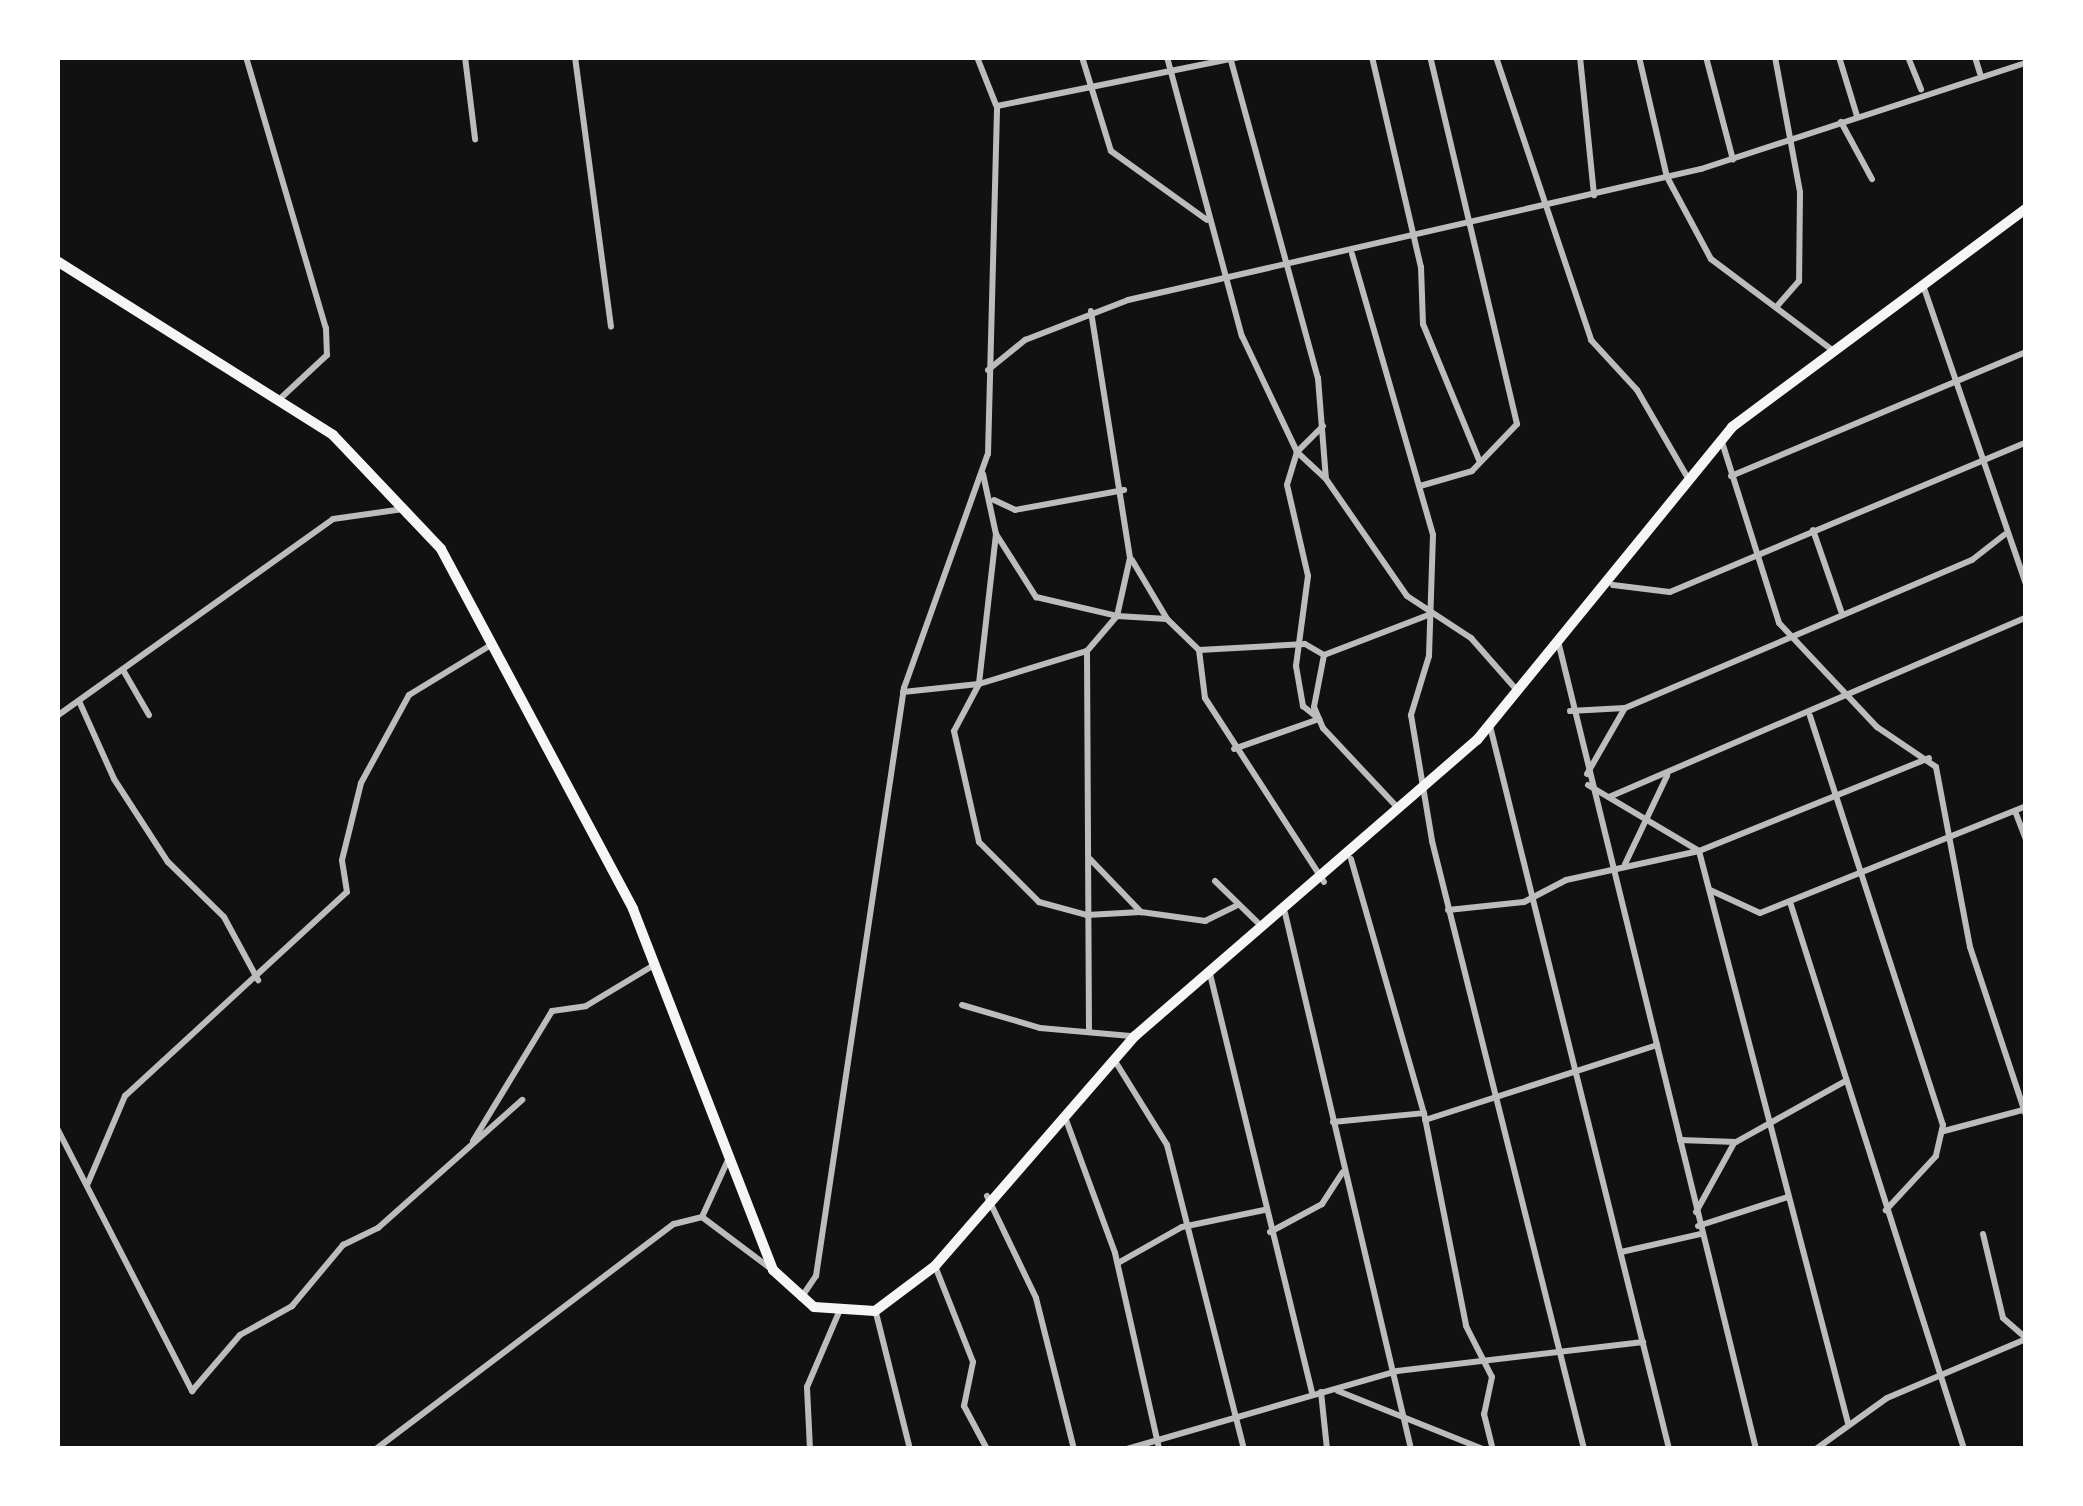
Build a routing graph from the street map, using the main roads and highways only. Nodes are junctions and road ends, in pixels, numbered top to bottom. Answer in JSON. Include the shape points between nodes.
{"nodes":[{"id":1,"x":2026,"y":208,"type":"edge"},
{"id":2,"x":60,"y":260,"type":"edge"}],
"edges":[{"from":1,"to":2,"type":"main road","via":[[1721,438],[1613,585],[1490,725],[1395,805],[1351,859],[1285,913],[1257,922],[1135,1036],[987,1196],[935,1266],[875,1312],[838,1312],[800,1299],[772,1270],[654,965],[441,549],[282,397]]}]}
